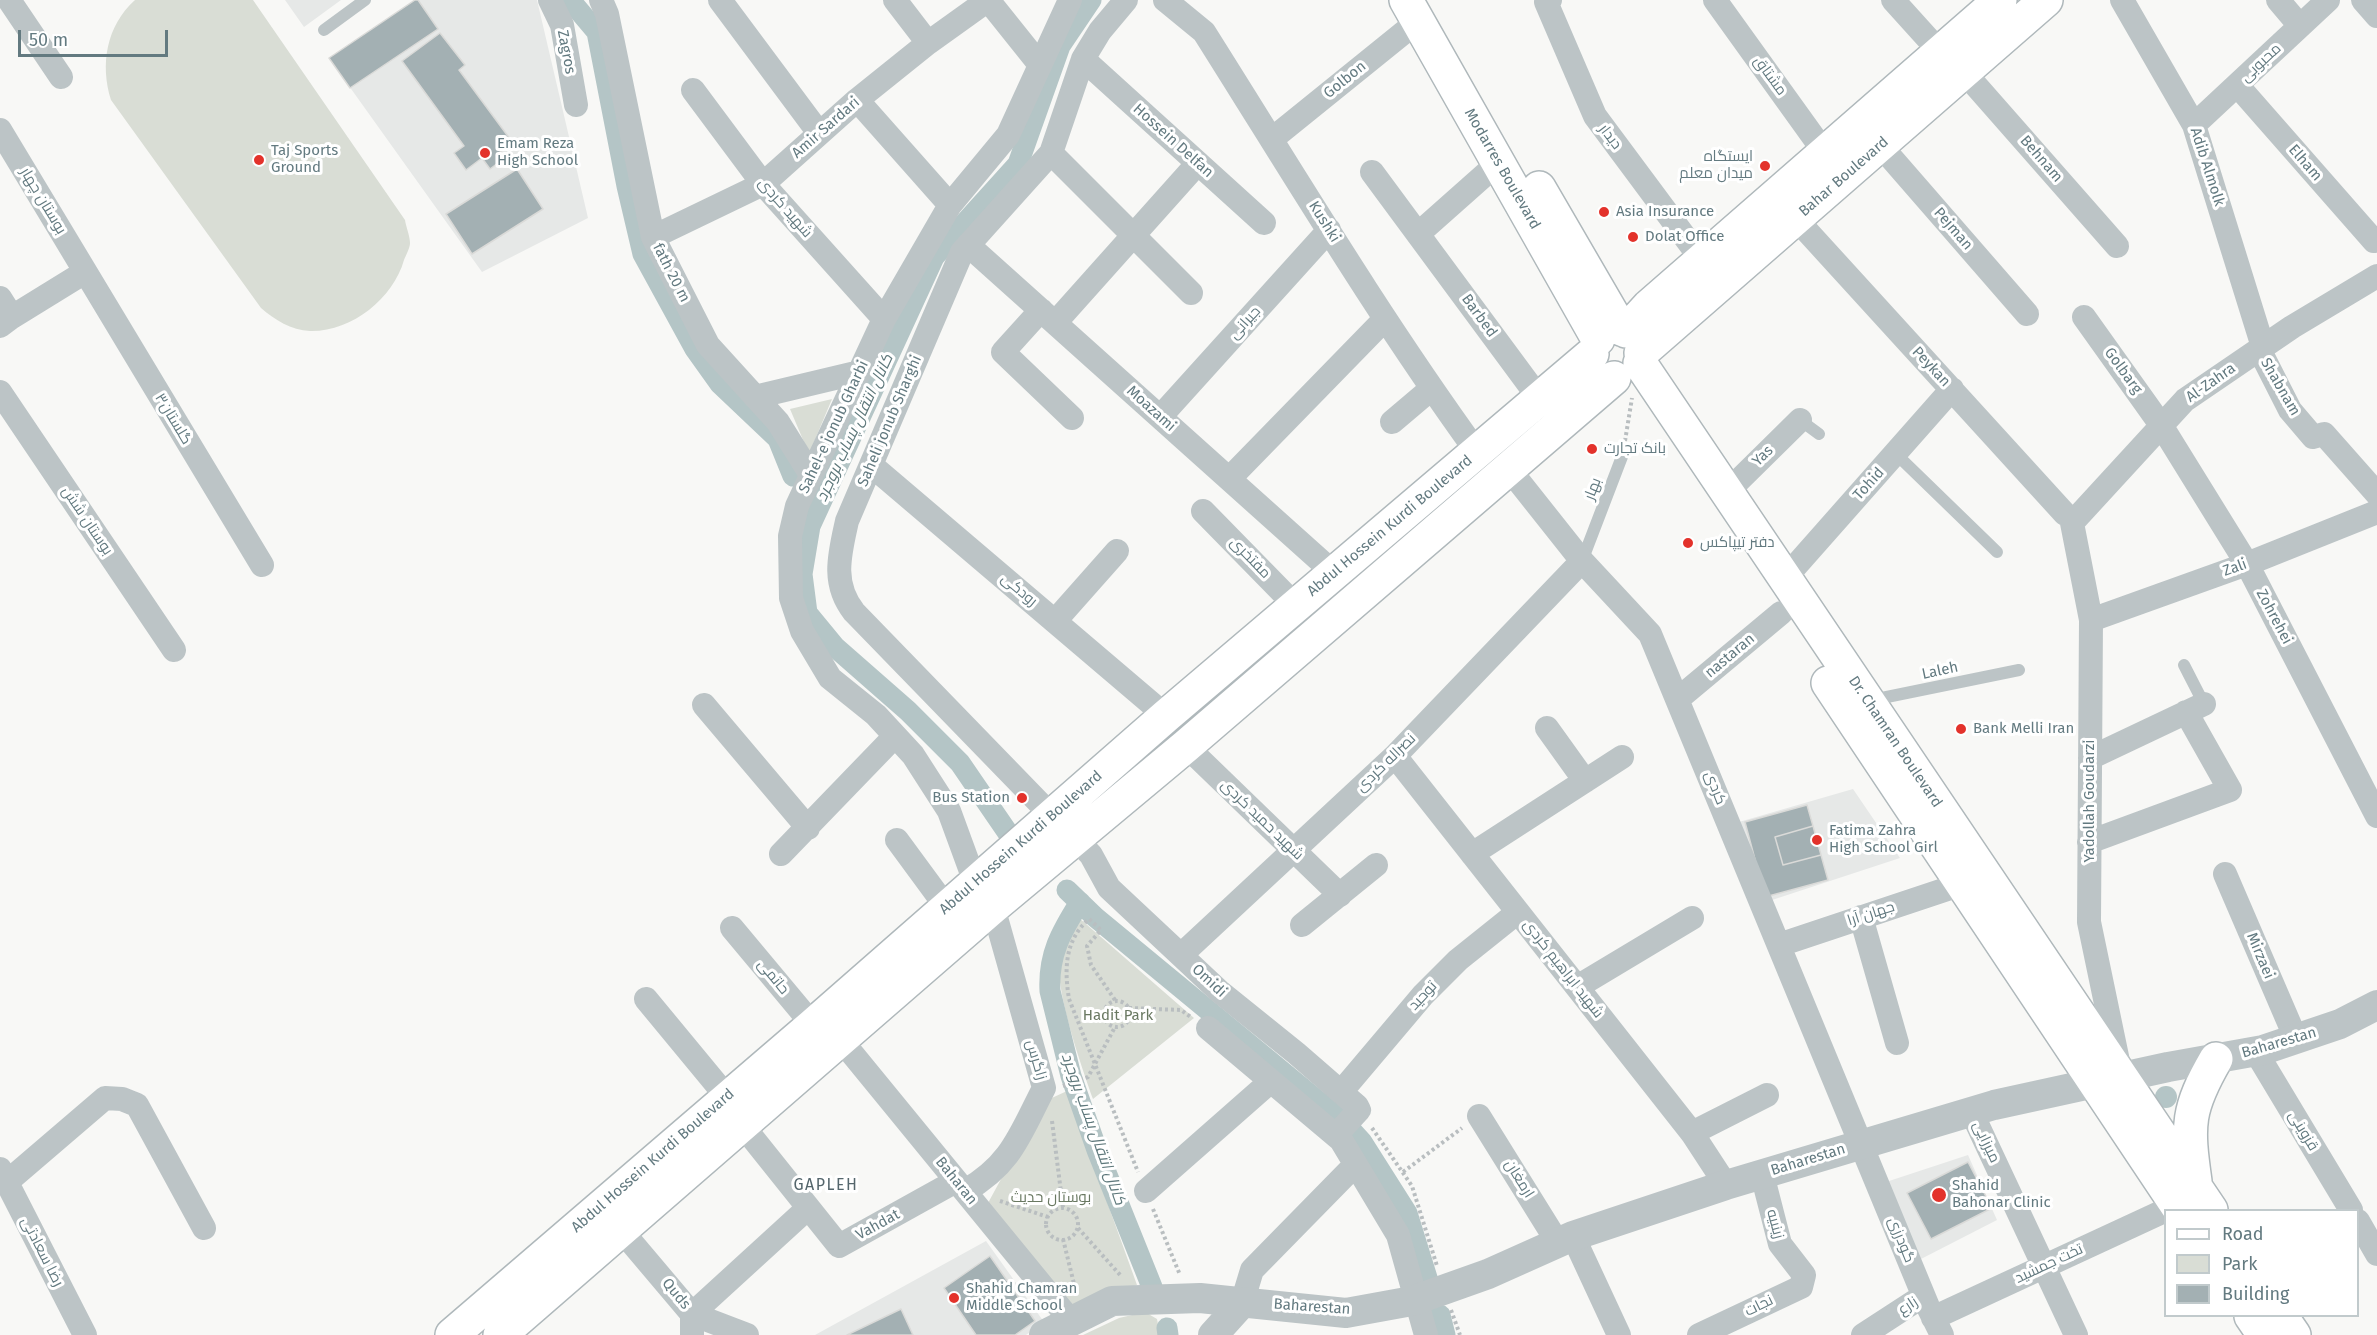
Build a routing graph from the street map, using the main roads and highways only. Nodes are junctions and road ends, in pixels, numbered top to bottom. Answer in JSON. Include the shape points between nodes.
{"nodes":[{"id":1,"x":2046,"y":0,"type":"edge"},
{"id":2,"x":1418,"y":7,"type":"edge"},
{"id":3,"x":1994,"y":18,"type":"edge"},
{"id":4,"x":1952,"y":62,"type":"junction"},
{"id":5,"x":1713,"y":272,"type":"junction"},
{"id":6,"x":1621,"y":357,"type":"junction"},
{"id":7,"x":1539,"y":398,"type":"junction"},
{"id":8,"x":1561,"y":423,"type":"junction"},
{"id":9,"x":1063,"y":827,"type":"junction"},
{"id":10,"x":984,"y":895,"type":"junction"},
{"id":11,"x":2216,"y":1059,"type":"road end"},
{"id":12,"x":2108,"y":1080,"type":"junction"},
{"id":13,"x":2191,"y":1204,"type":"edge"},
{"id":14,"x":2252,"y":1317,"type":"edge"},
{"id":15,"x":2282,"y":1317,"type":"edge"},
{"id":16,"x":452,"y":1335,"type":"edge"},
{"id":17,"x":500,"y":1335,"type":"edge"},
{"id":18,"x":2264,"y":1335,"type":"edge"},
{"id":19,"x":2294,"y":1335,"type":"edge"}],
"edges":[{"from":1,"to":3,"type":"main road","name":"Bahar Boulevard"},
{"from":2,"to":6,"type":"main road","name":"Modarres Boulevard"},
{"from":2,"to":6,"type":"main road","name":"Modarres Boulevard","via":[[1498,163]]},
{"from":3,"to":4,"type":"main road","name":"Bahar Boulevard"},
{"from":4,"to":5,"type":"main road","name":"Bahar Boulevard","via":[[1825,153]]},
{"from":4,"to":5,"type":"main road","name":"Bahar Boulevard","via":[[1880,145],[1796,219]]},
{"from":5,"to":6,"type":"main road","name":"Bahar Boulevard"},
{"from":6,"to":7,"type":"main road","name":"Abdul Hossein Kurdi Boulevard"},
{"from":6,"to":8,"type":"main road","name":"Abdul Hossein Kurdi Boulevard"},
{"from":6,"to":12,"type":"main road","name":"Dr. Chamran Boulevard","via":[[1781,613],[1962,884]]},
{"from":6,"to":12,"type":"main road","name":"Dr. Chamran Boulevard","via":[[1727,492],[1868,701]]},
{"from":7,"to":8,"type":"main road","via":[[1553,400],[1559,406]]},
{"from":7,"to":9,"type":"main road","name":"Abdul Hossein Kurdi Boulevard","via":[[1166,716]]},
{"from":8,"to":9,"type":"main road","name":"Abdul Hossein Kurdi Boulevard","via":[[1186,746]]},
{"from":9,"to":10,"type":"main road","name":"Abdul Hossein Kurdi Boulevard"},
{"from":10,"to":16,"type":"main road","name":"Abdul Hossein Kurdi Boulevard","via":[[946,908]]},
{"from":10,"to":17,"type":"main road","name":"Abdul Hossein Kurdi Boulevard","via":[[842,1040]]},
{"from":11,"to":13,"type":"main road","via":[[2193,1107],[2189,1135]]},
{"from":12,"to":13,"type":"main road","name":"Dr. Chamran Boulevard"},
{"from":14,"to":18,"type":"main road"},
{"from":15,"to":19,"type":"main road"}]}
